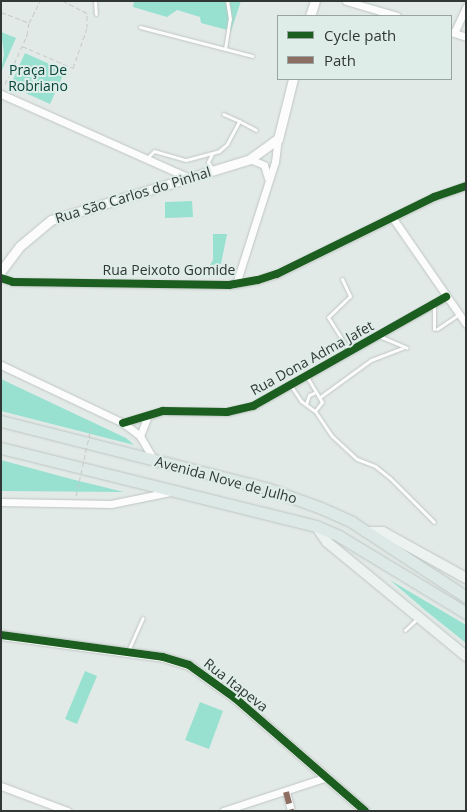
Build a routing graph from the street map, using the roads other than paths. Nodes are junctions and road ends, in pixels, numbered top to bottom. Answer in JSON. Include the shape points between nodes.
{"nodes":[{"id":1,"x":95,"y":1,"type":"edge"},
{"id":2,"x":226,"y":1,"type":"edge"},
{"id":3,"x":315,"y":1,"type":"edge"},
{"id":4,"x":346,"y":1,"type":"edge"},
{"id":5,"x":466,"y":7,"type":"edge"},
{"id":6,"x":96,"y":14,"type":"dead end"},
{"id":7,"x":310,"y":15,"type":"edge"},
{"id":8,"x":394,"y":15,"type":"edge"},
{"id":9,"x":140,"y":27,"type":"dead end"},
{"id":10,"x":452,"y":33,"type":"edge"},
{"id":11,"x":466,"y":37,"type":"edge"},
{"id":12,"x":225,"y":49,"type":"junction"},
{"id":13,"x":252,"y":56,"type":"dead end"},
{"id":14,"x":293,"y":80,"type":"edge"},
{"id":15,"x":1,"y":94,"type":"edge"},
{"id":16,"x":223,"y":114,"type":"dead end"},
{"id":17,"x":239,"y":121,"type":"junction"},
{"id":18,"x":256,"y":130,"type":"dead end"},
{"id":19,"x":278,"y":139,"type":"junction"},
{"id":20,"x":213,"y":153,"type":"junction"},
{"id":21,"x":250,"y":159,"type":"junction"},
{"id":22,"x":146,"y":160,"type":"junction"},
{"id":23,"x":213,"y":170,"type":"junction"},
{"id":24,"x":190,"y":178,"type":"junction"},
{"id":25,"x":269,"y":181,"type":"junction"},
{"id":26,"x":466,"y":186,"type":"edge"},
{"id":27,"x":392,"y":217,"type":"junction"},
{"id":28,"x":1,"y":272,"type":"edge"},
{"id":29,"x":1,"y":278,"type":"edge"},
{"id":30,"x":342,"y":279,"type":"dead end"},
{"id":31,"x":236,"y":284,"type":"junction"},
{"id":32,"x":446,"y":297,"type":"junction"},
{"id":33,"x":434,"y":304,"type":"junction"},
{"id":34,"x":459,"y":315,"type":"junction"},
{"id":35,"x":466,"y":324,"type":"edge"},
{"id":36,"x":378,"y":336,"type":"junction"},
{"id":37,"x":402,"y":348,"type":"junction"},
{"id":38,"x":407,"y":348,"type":"dead end"},
{"id":39,"x":351,"y":352,"type":"junction"},
{"id":40,"x":1,"y":365,"type":"edge"},
{"id":41,"x":307,"y":377,"type":"junction"},
{"id":42,"x":291,"y":386,"type":"junction"},
{"id":43,"x":314,"y":393,"type":"junction"},
{"id":44,"x":320,"y":397,"type":"junction"},
{"id":45,"x":306,"y":405,"type":"junction"},
{"id":46,"x":315,"y":411,"type":"junction"},
{"id":47,"x":148,"y":416,"type":"junction"},
{"id":48,"x":1,"y":422,"type":"edge"},
{"id":49,"x":123,"y":423,"type":"junction"},
{"id":50,"x":140,"y":436,"type":"junction"},
{"id":51,"x":1,"y":448,"type":"edge"},
{"id":52,"x":154,"y":460,"type":"junction"},
{"id":53,"x":174,"y":491,"type":"junction"},
{"id":54,"x":1,"y":502,"type":"edge"},
{"id":55,"x":434,"y":522,"type":"dead end"},
{"id":56,"x":316,"y":526,"type":"junction"},
{"id":57,"x":366,"y":532,"type":"junction"},
{"id":58,"x":466,"y":578,"type":"edge"},
{"id":59,"x":466,"y":597,"type":"edge"},
{"id":60,"x":466,"y":613,"type":"edge"},
{"id":61,"x":419,"y":616,"type":"junction"},
{"id":62,"x":143,"y":618,"type":"dead end"},
{"id":63,"x":406,"y":630,"type":"dead end"},
{"id":64,"x":1,"y":635,"type":"edge"},
{"id":65,"x":128,"y":652,"type":"junction"},
{"id":66,"x":466,"y":656,"type":"edge"},
{"id":67,"x":327,"y":777,"type":"junction"},
{"id":68,"x":1,"y":786,"type":"edge"},
{"id":69,"x":286,"y":792,"type":"junction"},
{"id":70,"x":67,"y":811,"type":"edge"},
{"id":71,"x":223,"y":811,"type":"edge"},
{"id":72,"x":292,"y":811,"type":"edge"},
{"id":73,"x":365,"y":811,"type":"edge"}],
"edges":[{"from":1,"to":6,"type":"lane"},
{"from":2,"to":12,"type":"lane","via":[[230,19]]},
{"from":3,"to":7,"type":"street"},
{"from":4,"to":8,"type":"street"},
{"from":5,"to":10,"type":"street"},
{"from":9,"to":12,"type":"lane"},
{"from":10,"to":11,"type":"street"},
{"from":12,"to":13,"type":"lane"},
{"from":14,"to":19,"type":"street"},
{"from":15,"to":22,"type":"street"},
{"from":16,"to":17,"type":"lane"},
{"from":17,"to":18,"type":"lane"},
{"from":17,"to":20,"type":"lane","via":[[227,144]]},
{"from":19,"to":21,"type":"street","name":"Rua São Carlos do Pinhal"},
{"from":19,"to":25,"type":"street"},
{"from":20,"to":22,"type":"lane","via":[[186,160],[154,151]]},
{"from":20,"to":23,"type":"lane","via":[[208,162]]},
{"from":21,"to":23,"type":"street","name":"Rua São Carlos do Pinhal"},
{"from":21,"to":25,"type":"street","via":[[264,165]]},
{"from":22,"to":24,"type":"street"},
{"from":23,"to":24,"type":"street","name":"Rua São Carlos do Pinhal"},
{"from":24,"to":28,"type":"street","name":"Rua São Carlos do Pinhal","via":[[51,220],[20,246]]},
{"from":25,"to":31,"type":"street"},
{"from":26,"to":27,"type":"street","name":"Rua Peixoto Gomide"},
{"from":27,"to":31,"type":"street","name":"Rua Peixoto Gomide","via":[[277,274]]},
{"from":27,"to":32,"type":"street"},
{"from":29,"to":31,"type":"street","name":"Rua Peixoto Gomide","via":[[13,282]]},
{"from":30,"to":39,"type":"lane","via":[[350,296],[328,317]]},
{"from":32,"to":33,"type":"street","name":"Rua Dona Adma Jafet"},
{"from":32,"to":34,"type":"street"},
{"from":33,"to":34,"type":"lane","via":[[436,329]]},
{"from":33,"to":36,"type":"street","name":"Rua Dona Adma Jafet"},
{"from":34,"to":35,"type":"street"},
{"from":36,"to":37,"type":"lane"},
{"from":36,"to":39,"type":"street","name":"Rua Dona Adma Jafet"},
{"from":37,"to":38,"type":"lane"},
{"from":37,"to":44,"type":"lane","via":[[371,360]]},
{"from":39,"to":41,"type":"street","name":"Rua Dona Adma Jafet"},
{"from":40,"to":49,"type":"street"},
{"from":41,"to":42,"type":"street","name":"Rua Dona Adma Jafet"},
{"from":41,"to":43,"type":"lane"},
{"from":42,"to":45,"type":"lane"},
{"from":42,"to":47,"type":"street","name":"Rua Dona Adma Jafet","via":[[244,409],[172,410]]},
{"from":43,"to":44,"type":"lane"},
{"from":43,"to":45,"type":"lane","via":[[306,399]]},
{"from":44,"to":46,"type":"lane","via":[[322,402]]},
{"from":45,"to":46,"type":"lane"},
{"from":46,"to":55,"type":"lane","via":[[332,436],[356,459],[375,466],[390,478]]},
{"from":47,"to":49,"type":"street","name":"Rua Dona Adma Jafet"},
{"from":47,"to":50,"type":"street"},
{"from":48,"to":52,"type":"main road","name":"Avenida Nove de Julho"},
{"from":49,"to":50,"type":"street"},
{"from":50,"to":52,"type":"street"},
{"from":51,"to":53,"type":"main road","name":"Avenida Nove de Julho"},
{"from":52,"to":57,"type":"main road","name":"Avenida Nove de Julho","via":[[266,488],[328,510]]},
{"from":53,"to":54,"type":"street","via":[[111,504]]},
{"from":53,"to":56,"type":"main road","name":"Avenida Nove de Julho"},
{"from":56,"to":60,"type":"main road","name":"Avenida Nove de Julho","via":[[339,536]]},
{"from":56,"to":61,"type":"main road","via":[[327,542]]},
{"from":57,"to":58,"type":"main road","name":"Avenida Nove de Julho","via":[[383,532]]},
{"from":57,"to":59,"type":"main road"},
{"from":61,"to":63,"type":"lane"},
{"from":61,"to":66,"type":"main road"},
{"from":62,"to":65,"type":"lane"},
{"from":64,"to":65,"type":"street","name":"Rua Itapeva"},
{"from":65,"to":67,"type":"street","name":"Rua Itapeva","via":[[177,660],[206,674]]},
{"from":67,"to":69,"type":"street"},
{"from":67,"to":73,"type":"street","name":"Rua Itapeva"},
{"from":68,"to":70,"type":"street"},
{"from":69,"to":71,"type":"street"},
{"from":69,"to":72,"type":"street"}]}
